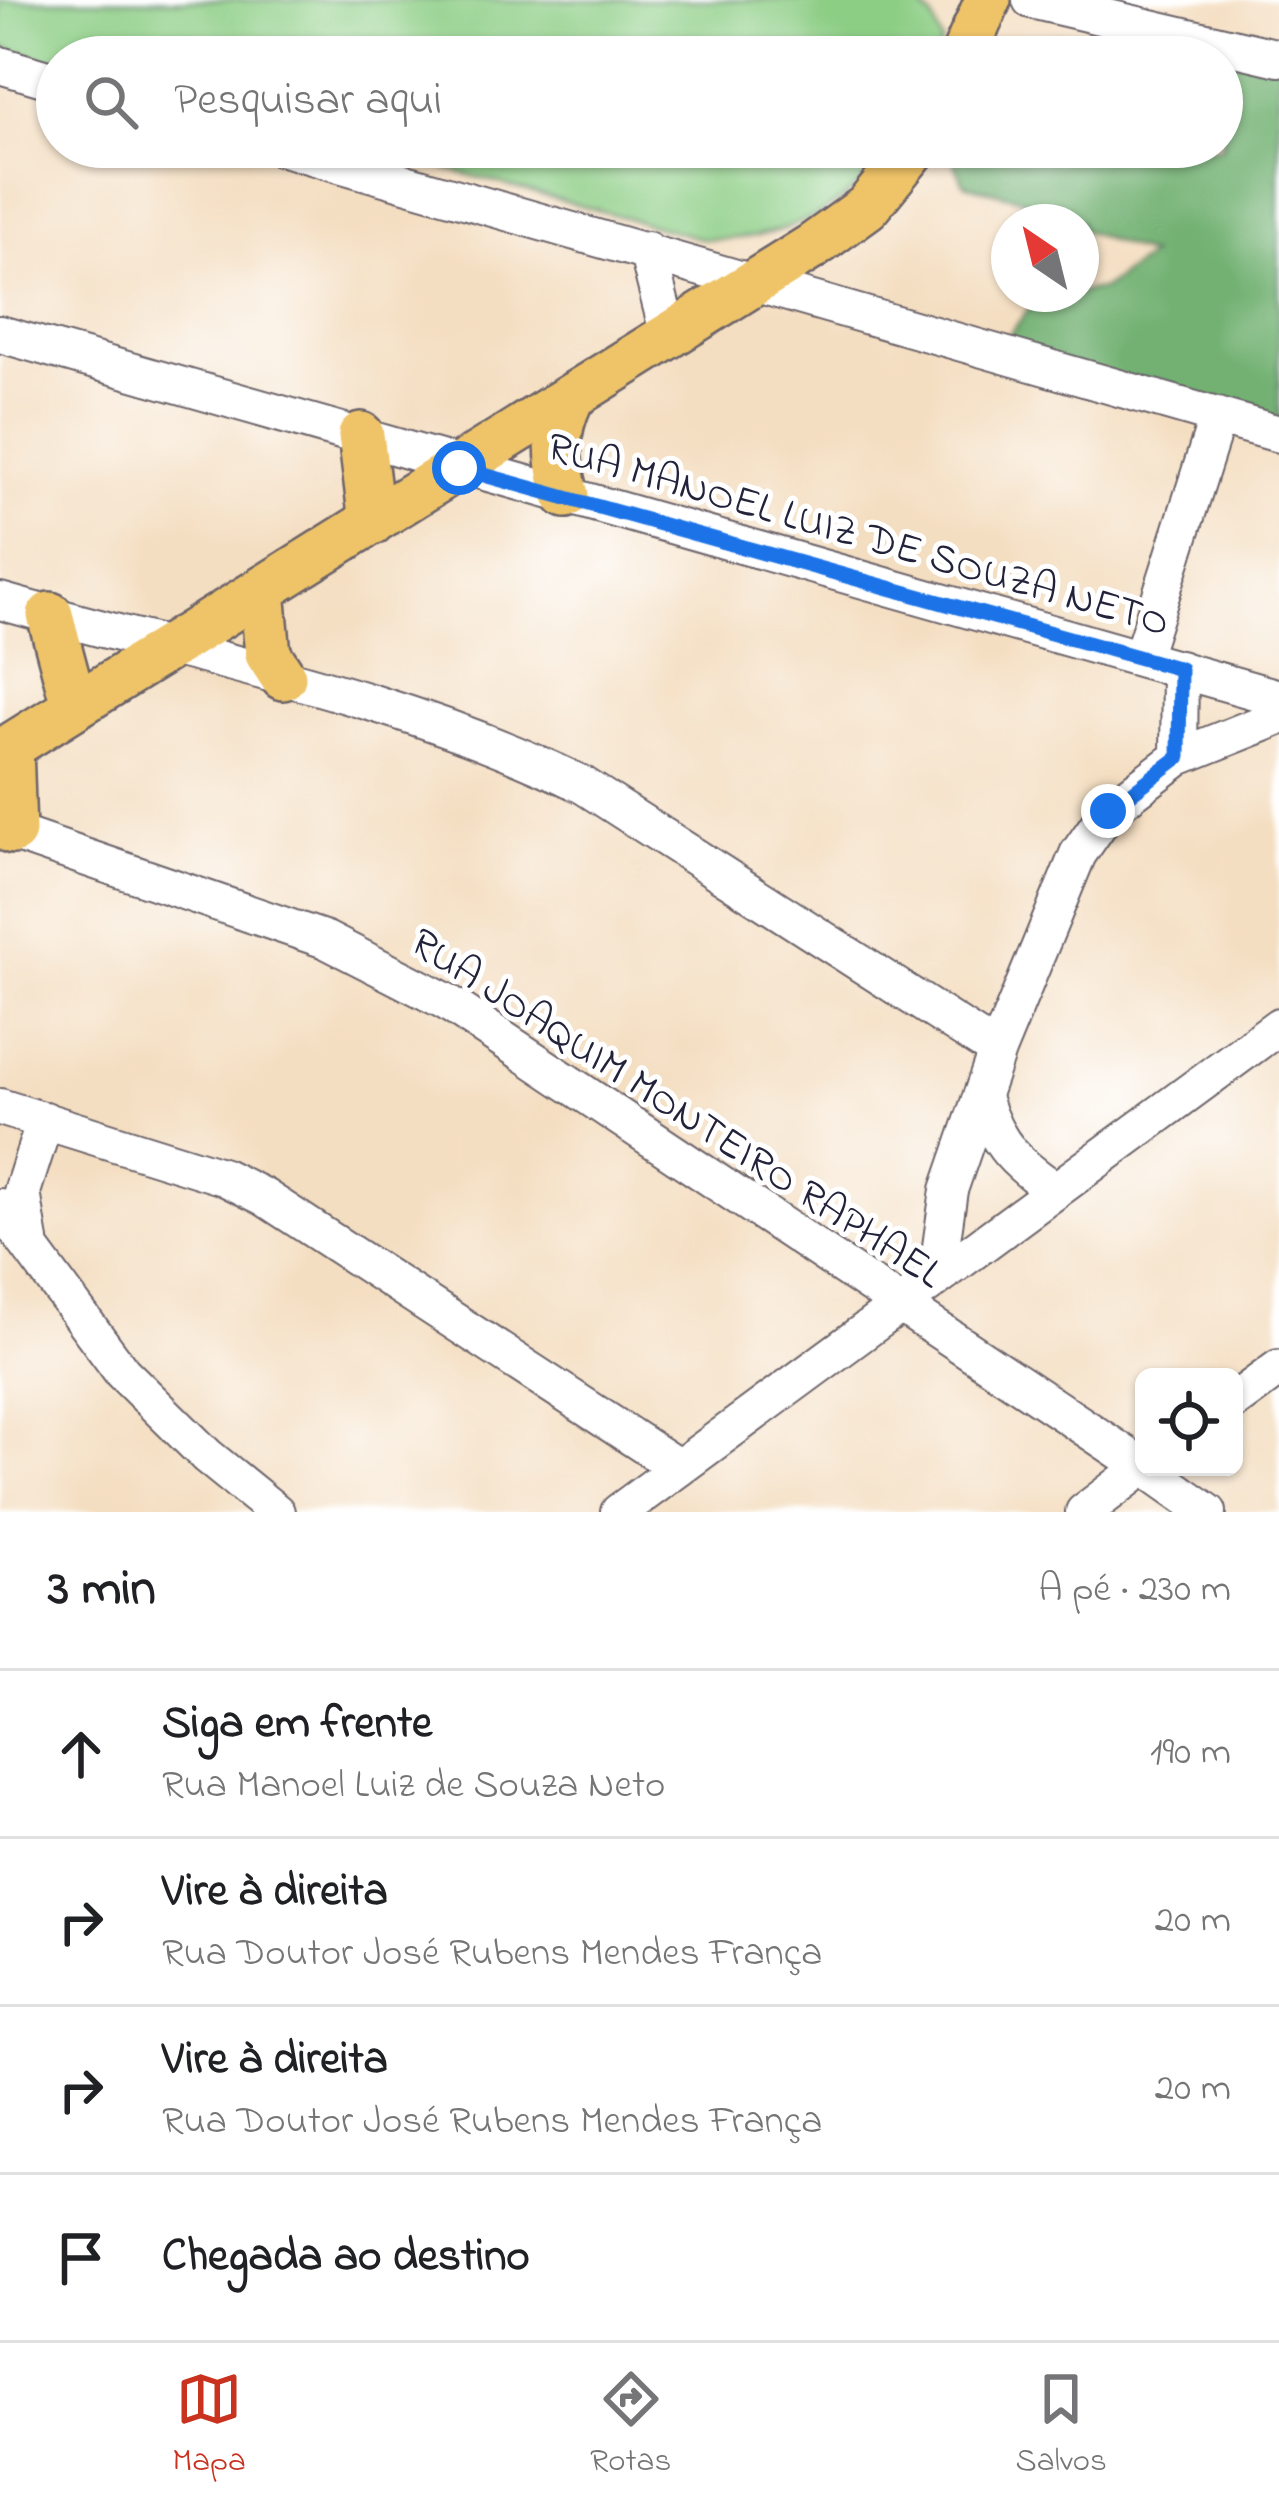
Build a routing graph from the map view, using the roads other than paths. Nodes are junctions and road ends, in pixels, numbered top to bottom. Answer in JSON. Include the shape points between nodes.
{"nodes":[{"id":1,"x":988,"y":0,"type":"edge"},
{"id":2,"x":1031,"y":0,"type":"edge"},
{"id":3,"x":1146,"y":14,"type":"edge"},
{"id":4,"x":972,"y":36,"type":"edge"},
{"id":5,"x":1212,"y":36,"type":"edge"},
{"id":6,"x":1243,"y":46,"type":"edge"},
{"id":7,"x":1279,"y":58,"type":"edge"},
{"id":8,"x":0,"y":65,"type":"edge"},
{"id":9,"x":36,"y":76,"type":"edge"},
{"id":10,"x":355,"y":168,"type":"edge"},
{"id":11,"x":899,"y":168,"type":"edge"},
{"id":12,"x":647,"y":250,"type":"junction"},
{"id":13,"x":758,"y":281,"type":"junction"},
{"id":14,"x":0,"y":334,"type":"edge"},
{"id":15,"x":670,"y":340,"type":"junction"},
{"id":16,"x":570,"y":400,"type":"junction"},
{"id":17,"x":1218,"y":416,"type":"junction"},
{"id":18,"x":1279,"y":434,"type":"edge"},
{"id":19,"x":362,"y":435,"type":"junction"},
{"id":20,"x":459,"y":468,"type":"junction"},
{"id":21,"x":566,"y":494,"type":"junction"},
{"id":22,"x":372,"y":522,"type":"junction"},
{"id":23,"x":262,"y":591,"type":"junction"},
{"id":24,"x":0,"y":601,"type":"edge"},
{"id":25,"x":50,"y":616,"type":"junction"},
{"id":26,"x":168,"y":646,"type":"junction"},
{"id":27,"x":1141,"y":658,"type":"junction"},
{"id":28,"x":1180,"y":669,"type":"junction"},
{"id":29,"x":283,"y":677,"type":"junction"},
{"id":30,"x":1279,"y":698,"type":"edge"},
{"id":31,"x":74,"y":705,"type":"junction"},
{"id":32,"x":1279,"y":717,"type":"edge"},
{"id":33,"x":5,"y":750,"type":"edge"},
{"id":34,"x":1179,"y":757,"type":"junction"},
{"id":35,"x":7,"y":829,"type":"edge"},
{"id":36,"x":1279,"y":1026,"type":"edge"},
{"id":37,"x":997,"y":1051,"type":"junction"},
{"id":38,"x":982,"y":1100,"type":"junction"},
{"id":39,"x":0,"y":1107,"type":"edge"},
{"id":40,"x":45,"y":1120,"type":"junction"},
{"id":41,"x":1054,"y":1190,"type":"junction"},
{"id":42,"x":0,"y":1207,"type":"edge"},
{"id":43,"x":31,"y":1244,"type":"junction"},
{"id":44,"x":937,"y":1274,"type":"junction"},
{"id":45,"x":898,"y":1302,"type":"junction"},
{"id":46,"x":1279,"y":1368,"type":"edge"},
{"id":47,"x":1243,"y":1394,"type":"edge"},
{"id":48,"x":1135,"y":1461,"type":"edge"},
{"id":49,"x":679,"y":1468,"type":"junction"},
{"id":50,"x":1135,"y":1474,"type":"edge"},
{"id":51,"x":1157,"y":1476,"type":"edge"},
{"id":52,"x":276,"y":1512,"type":"edge"},
{"id":53,"x":619,"y":1512,"type":"edge"},
{"id":54,"x":1084,"y":1512,"type":"edge"},
{"id":55,"x":1208,"y":1512,"type":"edge"}],
"edges":[{"from":1,"to":4,"type":"main road"},
{"from":2,"to":3,"type":"street"},
{"from":3,"to":5,"type":"street"},
{"from":6,"to":7,"type":"street"},
{"from":8,"to":9,"type":"street"},
{"from":10,"to":12,"type":"street"},
{"from":11,"to":13,"type":"main road","via":[[867,207]]},
{"from":12,"to":13,"type":"street"},
{"from":12,"to":15,"type":"street"},
{"from":13,"to":15,"type":"main road"},
{"from":13,"to":17,"type":"street"},
{"from":14,"to":19,"type":"street","name":"RUA MANOEL LUIZ DE SOUZA NETO"},
{"from":15,"to":16,"type":"main road"},
{"from":16,"to":20,"type":"main road"},
{"from":16,"to":21,"type":"main road","via":[[557,428]]},
{"from":17,"to":18,"type":"street"},
{"from":17,"to":27,"type":"street"},
{"from":19,"to":20,"type":"street","name":"RUA MANOEL LUIZ DE SOUZA NETO"},
{"from":19,"to":22,"type":"main road"},
{"from":20,"to":21,"type":"street","name":"RUA MANOEL LUIZ DE SOUZA NETO"},
{"from":20,"to":22,"type":"main road"},
{"from":21,"to":27,"type":"street","name":"RUA MANOEL LUIZ DE SOUZA NETO"},
{"from":22,"to":23,"type":"main road"},
{"from":23,"to":26,"type":"main road"},
{"from":23,"to":29,"type":"main road","via":[[268,654]]},
{"from":24,"to":25,"type":"street"},
{"from":25,"to":26,"type":"street"},
{"from":25,"to":31,"type":"main road"},
{"from":26,"to":29,"type":"street"},
{"from":26,"to":31,"type":"main road"},
{"from":27,"to":28,"type":"street","name":"RUA MANOEL LUIZ DE SOUZA NETO"},
{"from":28,"to":30,"type":"street","name":"RUA MANOEL LUIZ DE SOUZA NETO"},
{"from":28,"to":34,"type":"street"},
{"from":29,"to":37,"type":"street","via":[[494,745],[583,785]]},
{"from":31,"to":33,"type":"main road"},
{"from":32,"to":34,"type":"street"},
{"from":33,"to":35,"type":"main road"},
{"from":34,"to":37,"type":"street","via":[[1108,811],[1078,854]]},
{"from":35,"to":45,"type":"street","name":"RUA JOAQUIM MONTEIRO RAPHAEL","via":[[217,898],[380,964]]},
{"from":36,"to":41,"type":"street"},
{"from":37,"to":38,"type":"street"},
{"from":38,"to":41,"type":"street","via":[[1010,1159]]},
{"from":38,"to":44,"type":"street","via":[[949,1190]]},
{"from":39,"to":40,"type":"street"},
{"from":40,"to":43,"type":"street","via":[[22,1192]]},
{"from":40,"to":49,"type":"street","via":[[264,1197]]},
{"from":41,"to":44,"type":"street"},
{"from":42,"to":43,"type":"street"},
{"from":43,"to":52,"type":"street","via":[[134,1385]]},
{"from":44,"to":45,"type":"street"},
{"from":45,"to":48,"type":"street","name":"RUA JOAQUIM MONTEIRO RAPHAEL"},
{"from":45,"to":49,"type":"street"},
{"from":46,"to":47,"type":"street"},
{"from":49,"to":53,"type":"street"},
{"from":50,"to":54,"type":"street"},
{"from":51,"to":55,"type":"street","name":"RUA JOAQUIM MONTEIRO RAPHAEL"}]}
